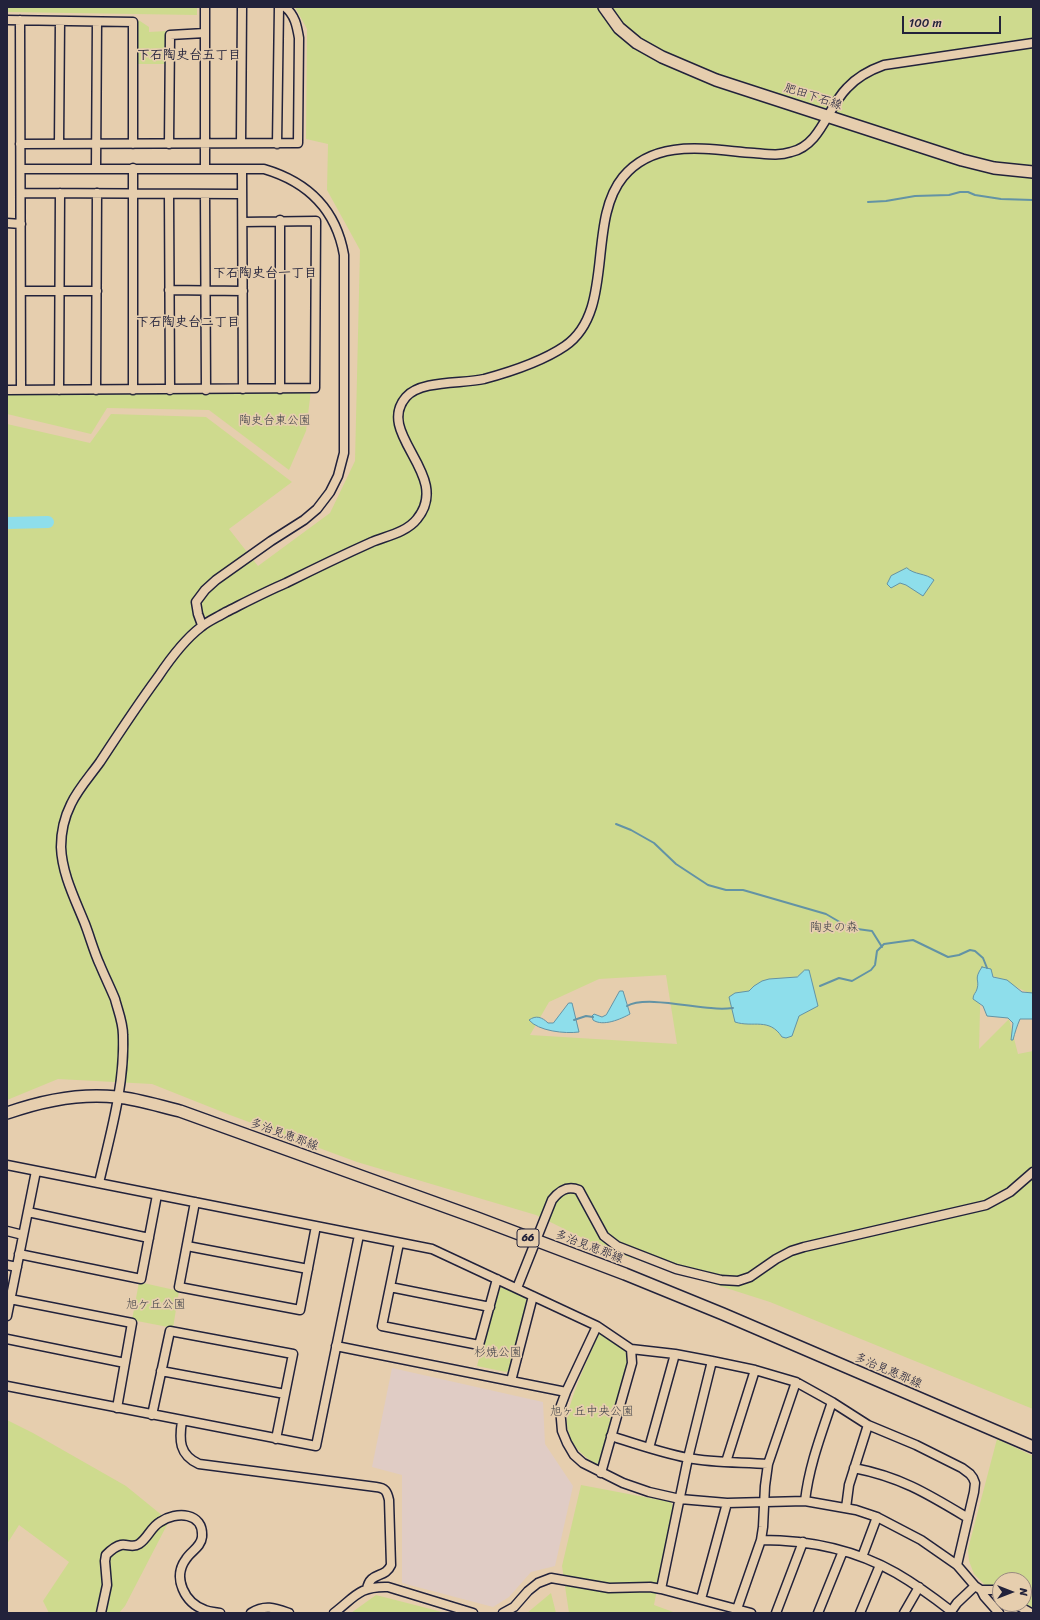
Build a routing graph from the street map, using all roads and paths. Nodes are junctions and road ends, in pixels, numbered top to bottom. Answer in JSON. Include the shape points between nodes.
{"nodes":[{"id":1,"x":205,"y":7,"type":"edge"},
{"id":2,"x":242,"y":7,"type":"edge"},
{"id":3,"x":280,"y":7,"type":"edge"},
{"id":4,"x":285,"y":7,"type":"edge"},
{"id":5,"x":604,"y":7,"type":"edge"},
{"id":6,"x":7,"y":20,"type":"edge"},
{"id":7,"x":20,"y":20,"type":"junction"},
{"id":8,"x":60,"y":21,"type":"junction"},
{"id":9,"x":97,"y":22,"type":"junction"},
{"id":10,"x":205,"y":33,"type":"junction"},
{"id":11,"x":1033,"y":43,"type":"edge"},
{"id":12,"x":828,"y":116,"type":"junction"},
{"id":13,"x":241,"y":143,"type":"junction"},
{"id":14,"x":20,"y":144,"type":"junction"},
{"id":15,"x":58,"y":144,"type":"junction"},
{"id":16,"x":96,"y":144,"type":"junction"},
{"id":17,"x":133,"y":144,"type":"junction"},
{"id":18,"x":169,"y":144,"type":"junction"},
{"id":19,"x":205,"y":144,"type":"junction"},
{"id":20,"x":277,"y":144,"type":"junction"},
{"id":21,"x":21,"y":168,"type":"junction"},
{"id":22,"x":96,"y":168,"type":"junction"},
{"id":23,"x":133,"y":168,"type":"junction"},
{"id":24,"x":205,"y":168,"type":"junction"},
{"id":25,"x":242,"y":169,"type":"junction"},
{"id":26,"x":1033,"y":172,"type":"edge"},
{"id":27,"x":21,"y":193,"type":"junction"},
{"id":28,"x":60,"y":193,"type":"junction"},
{"id":29,"x":97,"y":193,"type":"junction"},
{"id":30,"x":133,"y":194,"type":"junction"},
{"id":31,"x":169,"y":194,"type":"junction"},
{"id":32,"x":205,"y":194,"type":"junction"},
{"id":33,"x":242,"y":194,"type":"junction"},
{"id":34,"x":280,"y":220,"type":"junction"},
{"id":35,"x":243,"y":222,"type":"junction"},
{"id":36,"x":7,"y":223,"type":"edge"},
{"id":37,"x":22,"y":224,"type":"junction"},
{"id":38,"x":169,"y":290,"type":"junction"},
{"id":39,"x":206,"y":290,"type":"junction"},
{"id":40,"x":22,"y":291,"type":"junction"},
{"id":41,"x":60,"y":291,"type":"junction"},
{"id":42,"x":96,"y":291,"type":"junction"},
{"id":43,"x":243,"y":291,"type":"junction"},
{"id":44,"x":243,"y":389,"type":"junction"},
{"id":45,"x":280,"y":389,"type":"junction"},
{"id":46,"x":7,"y":390,"type":"edge"},
{"id":47,"x":21,"y":390,"type":"junction"},
{"id":48,"x":59,"y":390,"type":"junction"},
{"id":49,"x":96,"y":390,"type":"junction"},
{"id":50,"x":133,"y":390,"type":"junction"},
{"id":51,"x":170,"y":390,"type":"junction"},
{"id":52,"x":206,"y":390,"type":"junction"},
{"id":53,"x":202,"y":625,"type":"junction"},
{"id":54,"x":118,"y":1097,"type":"junction"},
{"id":55,"x":7,"y":1113,"type":"edge"},
{"id":56,"x":7,"y":1165,"type":"edge"},
{"id":57,"x":36,"y":1171,"type":"junction"},
{"id":58,"x":1033,"y":1172,"type":"edge"},
{"id":59,"x":99,"y":1183,"type":"junction"},
{"id":60,"x":157,"y":1195,"type":"junction"},
{"id":61,"x":196,"y":1202,"type":"junction"},
{"id":62,"x":28,"y":1212,"type":"junction"},
{"id":63,"x":316,"y":1226,"type":"junction"},
{"id":64,"x":7,"y":1232,"type":"edge"},
{"id":65,"x":24,"y":1235,"type":"junction"},
{"id":66,"x":359,"y":1235,"type":"junction"},
{"id":67,"x":149,"y":1238,"type":"junction"},
{"id":68,"x":535,"y":1240,"type":"junction"},
{"id":69,"x":399,"y":1243,"type":"junction"},
{"id":70,"x":187,"y":1246,"type":"junction"},
{"id":71,"x":19,"y":1254,"type":"junction"},
{"id":72,"x":7,"y":1265,"type":"edge"},
{"id":73,"x":17,"y":1267,"type":"junction"},
{"id":74,"x":308,"y":1269,"type":"junction"},
{"id":75,"x":497,"y":1279,"type":"junction"},
{"id":76,"x":390,"y":1287,"type":"junction"},
{"id":77,"x":517,"y":1288,"type":"junction"},
{"id":78,"x":533,"y":1296,"type":"junction"},
{"id":79,"x":10,"y":1299,"type":"junction"},
{"id":80,"x":490,"y":1307,"type":"junction"},
{"id":81,"x":7,"y":1316,"type":"edge"},
{"id":82,"x":597,"y":1326,"type":"junction"},
{"id":83,"x":7,"y":1339,"type":"edge"},
{"id":84,"x":336,"y":1346,"type":"junction"},
{"id":85,"x":631,"y":1349,"type":"junction"},
{"id":86,"x":675,"y":1354,"type":"junction"},
{"id":87,"x":712,"y":1361,"type":"junction"},
{"id":88,"x":125,"y":1364,"type":"junction"},
{"id":89,"x":755,"y":1370,"type":"junction"},
{"id":90,"x":161,"y":1371,"type":"junction"},
{"id":91,"x":511,"y":1381,"type":"junction"},
{"id":92,"x":796,"y":1382,"type":"junction"},
{"id":93,"x":7,"y":1386,"type":"edge"},
{"id":94,"x":566,"y":1392,"type":"junction"},
{"id":95,"x":285,"y":1394,"type":"junction"},
{"id":96,"x":832,"y":1402,"type":"junction"},
{"id":97,"x":117,"y":1408,"type":"junction"},
{"id":98,"x":152,"y":1415,"type":"junction"},
{"id":99,"x":182,"y":1421,"type":"junction"},
{"id":100,"x":868,"y":1426,"type":"junction"},
{"id":101,"x":611,"y":1436,"type":"junction"},
{"id":102,"x":276,"y":1439,"type":"junction"},
{"id":103,"x":1033,"y":1447,"type":"edge"},
{"id":104,"x":649,"y":1448,"type":"junction"},
{"id":105,"x":688,"y":1458,"type":"junction"},
{"id":106,"x":726,"y":1462,"type":"junction"},
{"id":107,"x":768,"y":1464,"type":"junction"},
{"id":108,"x":854,"y":1468,"type":"junction"},
{"id":109,"x":601,"y":1473,"type":"junction"},
{"id":110,"x":680,"y":1500,"type":"junction"},
{"id":111,"x":764,"y":1501,"type":"junction"},
{"id":112,"x":805,"y":1501,"type":"junction"},
{"id":113,"x":727,"y":1503,"type":"junction"},
{"id":114,"x":846,"y":1508,"type":"junction"},
{"id":115,"x":877,"y":1517,"type":"junction"},
{"id":116,"x":968,"y":1518,"type":"junction"},
{"id":117,"x":761,"y":1540,"type":"junction"},
{"id":118,"x":804,"y":1542,"type":"junction"},
{"id":119,"x":843,"y":1551,"type":"junction"},
{"id":120,"x":862,"y":1557,"type":"junction"},
{"id":121,"x":880,"y":1565,"type":"junction"},
{"id":122,"x":957,"y":1565,"type":"junction"},
{"id":123,"x":919,"y":1587,"type":"junction"},
{"id":124,"x":978,"y":1588,"type":"junction"},
{"id":125,"x":367,"y":1589,"type":"junction"},
{"id":126,"x":661,"y":1589,"type":"junction"},
{"id":127,"x":992,"y":1590,"type":"edge"},
{"id":128,"x":701,"y":1599,"type":"junction"},
{"id":129,"x":737,"y":1609,"type":"junction"},
{"id":130,"x":950,"y":1612,"type":"edge"},
{"id":131,"x":101,"y":1613,"type":"edge"},
{"id":132,"x":220,"y":1613,"type":"edge"},
{"id":133,"x":251,"y":1613,"type":"edge"},
{"id":134,"x":289,"y":1613,"type":"edge"},
{"id":135,"x":334,"y":1613,"type":"edge"},
{"id":136,"x":473,"y":1613,"type":"edge"},
{"id":137,"x":503,"y":1613,"type":"edge"},
{"id":138,"x":751,"y":1613,"type":"edge"},
{"id":139,"x":776,"y":1613,"type":"edge"},
{"id":140,"x":818,"y":1613,"type":"edge"},
{"id":141,"x":860,"y":1613,"type":"edge"},
{"id":142,"x":904,"y":1613,"type":"edge"},
{"id":143,"x":999,"y":1613,"type":"edge"}],
"edges":[{"from":1,"to":10,"type":"street"},
{"from":2,"to":13,"type":"street"},
{"from":3,"to":20,"type":"street"},
{"from":4,"to":20,"type":"street","via":[[297,23],[299,38],[298,144]]},
{"from":5,"to":12,"type":"main road","name":"肥田下石線","via":[[619,28],[637,43],[662,57],[716,80]]},
{"from":6,"to":7,"type":"street"},
{"from":7,"to":8,"type":"street"},
{"from":7,"to":14,"type":"street"},
{"from":8,"to":9,"type":"street"},
{"from":8,"to":15,"type":"street"},
{"from":9,"to":16,"type":"street"},
{"from":9,"to":17,"type":"street","via":[[133,22]]},
{"from":10,"to":18,"type":"street","via":[[170,35]]},
{"from":10,"to":19,"type":"street"},
{"from":11,"to":12,"type":"street","via":[[884,65],[868,71],[846,88]]},
{"from":12,"to":26,"type":"main road","name":"肥田下石線","via":[[962,160],[994,168]]},
{"from":12,"to":53,"type":"street","via":[[811,142],[802,149],[789,153],[774,155],[684,147],[651,155],[638,163],[624,176],[608,204],[594,299],[588,319],[570,343],[550,356],[507,371],[482,379],[418,389],[407,397],[398,420],[402,436],[426,482],[427,499],[416,522],[404,530],[253,598]]},
{"from":13,"to":19,"type":"street"},
{"from":13,"to":20,"type":"street"},
{"from":14,"to":15,"type":"street"},
{"from":14,"to":21,"type":"street"},
{"from":15,"to":16,"type":"street"},
{"from":16,"to":17,"type":"street"},
{"from":16,"to":22,"type":"street"},
{"from":17,"to":18,"type":"street"},
{"from":18,"to":19,"type":"street"},
{"from":19,"to":24,"type":"street"},
{"from":21,"to":22,"type":"street"},
{"from":21,"to":27,"type":"street"},
{"from":22,"to":23,"type":"street"},
{"from":23,"to":24,"type":"street"},
{"from":23,"to":30,"type":"street"},
{"from":24,"to":25,"type":"street"},
{"from":25,"to":33,"type":"street"},
{"from":25,"to":53,"type":"street","via":[[264,169],[298,183],[327,211],[341,238],[344,255],[344,453],[338,476],[317,509],[205,590],[196,602]]},
{"from":27,"to":28,"type":"street"},
{"from":27,"to":37,"type":"street"},
{"from":28,"to":29,"type":"street"},
{"from":28,"to":41,"type":"street"},
{"from":29,"to":30,"type":"street"},
{"from":29,"to":42,"type":"street"},
{"from":30,"to":31,"type":"street"},
{"from":30,"to":50,"type":"street"},
{"from":31,"to":32,"type":"street"},
{"from":31,"to":38,"type":"street"},
{"from":32,"to":33,"type":"street"},
{"from":32,"to":39,"type":"street"},
{"from":33,"to":35,"type":"street"},
{"from":34,"to":35,"type":"street"},
{"from":34,"to":45,"type":"street"},
{"from":34,"to":45,"type":"street","via":[[316,221],[315,388]]},
{"from":35,"to":43,"type":"street"},
{"from":36,"to":37,"type":"street"},
{"from":37,"to":40,"type":"street"},
{"from":38,"to":39,"type":"street"},
{"from":38,"to":51,"type":"street"},
{"from":39,"to":43,"type":"street"},
{"from":39,"to":52,"type":"street"},
{"from":40,"to":41,"type":"street"},
{"from":40,"to":47,"type":"street"},
{"from":41,"to":42,"type":"street"},
{"from":41,"to":48,"type":"street"},
{"from":42,"to":49,"type":"street"},
{"from":43,"to":44,"type":"street"},
{"from":44,"to":45,"type":"street"},
{"from":44,"to":52,"type":"street"},
{"from":46,"to":47,"type":"street"},
{"from":47,"to":48,"type":"street"},
{"from":48,"to":49,"type":"street"},
{"from":49,"to":50,"type":"street"},
{"from":50,"to":51,"type":"street"},
{"from":51,"to":52,"type":"street"},
{"from":53,"to":54,"type":"street","via":[[178,649],[75,796],[65,819],[62,835],[61,849],[69,886],[120,1016],[123,1034]]},
{"from":54,"to":55,"type":"main road","name":"多治見恵那線","number":"66","via":[[62,1100]]},
{"from":54,"to":59,"type":"street"},
{"from":54,"to":68,"type":"main road","name":"多治見恵那線","number":"66","via":[[180,1111]]},
{"from":56,"to":57,"type":"street"},
{"from":57,"to":59,"type":"street"},
{"from":57,"to":62,"type":"street"},
{"from":58,"to":68,"type":"street","via":[[1010,1192],[986,1205],[804,1247],[791,1251],[750,1277],[738,1281],[722,1280],[676,1269],[617,1246],[604,1236],[579,1190],[573,1188],[565,1189],[552,1200]]},
{"from":59,"to":60,"type":"street"},
{"from":60,"to":61,"type":"street"},
{"from":60,"to":67,"type":"street"},
{"from":61,"to":63,"type":"street"},
{"from":61,"to":70,"type":"street"},
{"from":62,"to":65,"type":"street"},
{"from":62,"to":67,"type":"street"},
{"from":63,"to":66,"type":"street"},
{"from":63,"to":74,"type":"street"},
{"from":64,"to":65,"type":"street"},
{"from":65,"to":71,"type":"street"},
{"from":66,"to":69,"type":"street"},
{"from":66,"to":84,"type":"street"},
{"from":67,"to":71,"type":"street","via":[[141,1279]]},
{"from":68,"to":77,"type":"street"},
{"from":68,"to":103,"type":"main road","name":"多治見恵那線","number":"66","via":[[723,1314]]},
{"from":69,"to":75,"type":"street","via":[[432,1249]]},
{"from":69,"to":76,"type":"street"},
{"from":70,"to":74,"type":"street"},
{"from":70,"to":74,"type":"street","via":[[179,1287],[300,1310]]},
{"from":71,"to":73,"type":"street"},
{"from":72,"to":73,"type":"street"},
{"from":73,"to":79,"type":"street"},
{"from":75,"to":77,"type":"street"},
{"from":75,"to":80,"type":"street"},
{"from":76,"to":80,"type":"street"},
{"from":76,"to":80,"type":"street","via":[[382,1326],[479,1345]]},
{"from":77,"to":78,"type":"street"},
{"from":78,"to":82,"type":"street"},
{"from":78,"to":91,"type":"street"},
{"from":79,"to":81,"type":"street"},
{"from":79,"to":88,"type":"street","via":[[132,1323]]},
{"from":82,"to":85,"type":"street"},
{"from":82,"to":94,"type":"street"},
{"from":83,"to":88,"type":"street"},
{"from":84,"to":91,"type":"street"},
{"from":84,"to":102,"type":"street","via":[[316,1446]]},
{"from":85,"to":86,"type":"street"},
{"from":85,"to":101,"type":"street","via":[[632,1363]]},
{"from":86,"to":87,"type":"street"},
{"from":86,"to":104,"type":"street"},
{"from":87,"to":89,"type":"street"},
{"from":87,"to":105,"type":"street"},
{"from":88,"to":97,"type":"street"},
{"from":89,"to":92,"type":"street"},
{"from":89,"to":106,"type":"street"},
{"from":90,"to":95,"type":"street"},
{"from":90,"to":95,"type":"street","via":[[170,1330],[293,1354]]},
{"from":90,"to":98,"type":"street"},
{"from":91,"to":94,"type":"street"},
{"from":92,"to":96,"type":"street"},
{"from":92,"to":107,"type":"street"},
{"from":93,"to":97,"type":"street"},
{"from":94,"to":109,"type":"street","via":[[560,1408],[562,1431],[567,1443],[574,1455],[583,1463]]},
{"from":95,"to":102,"type":"street"},
{"from":96,"to":100,"type":"street"},
{"from":96,"to":112,"type":"street","via":[[814,1454]]},
{"from":97,"to":98,"type":"street"},
{"from":98,"to":99,"type":"street"},
{"from":99,"to":102,"type":"street"},
{"from":99,"to":125,"type":"street","via":[[180,1444],[193,1462],[376,1486],[386,1491],[389,1500],[391,1565],[383,1574],[371,1579]]},
{"from":100,"to":108,"type":"street"},
{"from":100,"to":116,"type":"street","via":[[916,1444],[970,1474],[975,1487]]},
{"from":101,"to":104,"type":"street"},
{"from":101,"to":109,"type":"street"},
{"from":104,"to":105,"type":"street"},
{"from":105,"to":106,"type":"street"},
{"from":105,"to":110,"type":"street"},
{"from":106,"to":107,"type":"street"},
{"from":107,"to":111,"type":"street"},
{"from":108,"to":114,"type":"street"},
{"from":108,"to":116,"type":"street","via":[[900,1480]]},
{"from":109,"to":110,"type":"street","via":[[648,1492]]},
{"from":110,"to":113,"type":"street"},
{"from":110,"to":126,"type":"street","via":[[676,1509]]},
{"from":111,"to":112,"type":"street"},
{"from":111,"to":113,"type":"street"},
{"from":111,"to":117,"type":"street"},
{"from":112,"to":114,"type":"street"},
{"from":113,"to":128,"type":"street"},
{"from":114,"to":115,"type":"street"},
{"from":115,"to":120,"type":"street"},
{"from":115,"to":122,"type":"street","via":[[921,1540]]},
{"from":116,"to":122,"type":"street"},
{"from":117,"to":118,"type":"street"},
{"from":117,"to":129,"type":"street"},
{"from":118,"to":119,"type":"street"},
{"from":118,"to":139,"type":"street"},
{"from":119,"to":120,"type":"street"},
{"from":119,"to":140,"type":"street"},
{"from":120,"to":121,"type":"street"},
{"from":121,"to":123,"type":"street"},
{"from":121,"to":141,"type":"street"},
{"from":122,"to":124,"type":"street"},
{"from":123,"to":130,"type":"street"},
{"from":123,"to":142,"type":"street"},
{"from":124,"to":127,"type":"street"},
{"from":124,"to":130,"type":"street","via":[[957,1603]]},
{"from":124,"to":143,"type":"street"},
{"from":125,"to":135,"type":"street","via":[[358,1592]]},
{"from":125,"to":136,"type":"street","via":[[388,1587]]},
{"from":126,"to":128,"type":"street"},
{"from":126,"to":137,"type":"street","via":[[609,1588],[552,1578],[538,1583],[514,1607]]},
{"from":128,"to":129,"type":"street"},
{"from":129,"to":138,"type":"street"},
{"from":131,"to":132,"type":"street","via":[[107,1584],[106,1555],[121,1545],[135,1546],[160,1522],[184,1514],[196,1518],[200,1524],[202,1540],[182,1565],[179,1580],[181,1587],[198,1607]]},
{"from":133,"to":134,"type":"street","via":[[265,1606]]}]}
